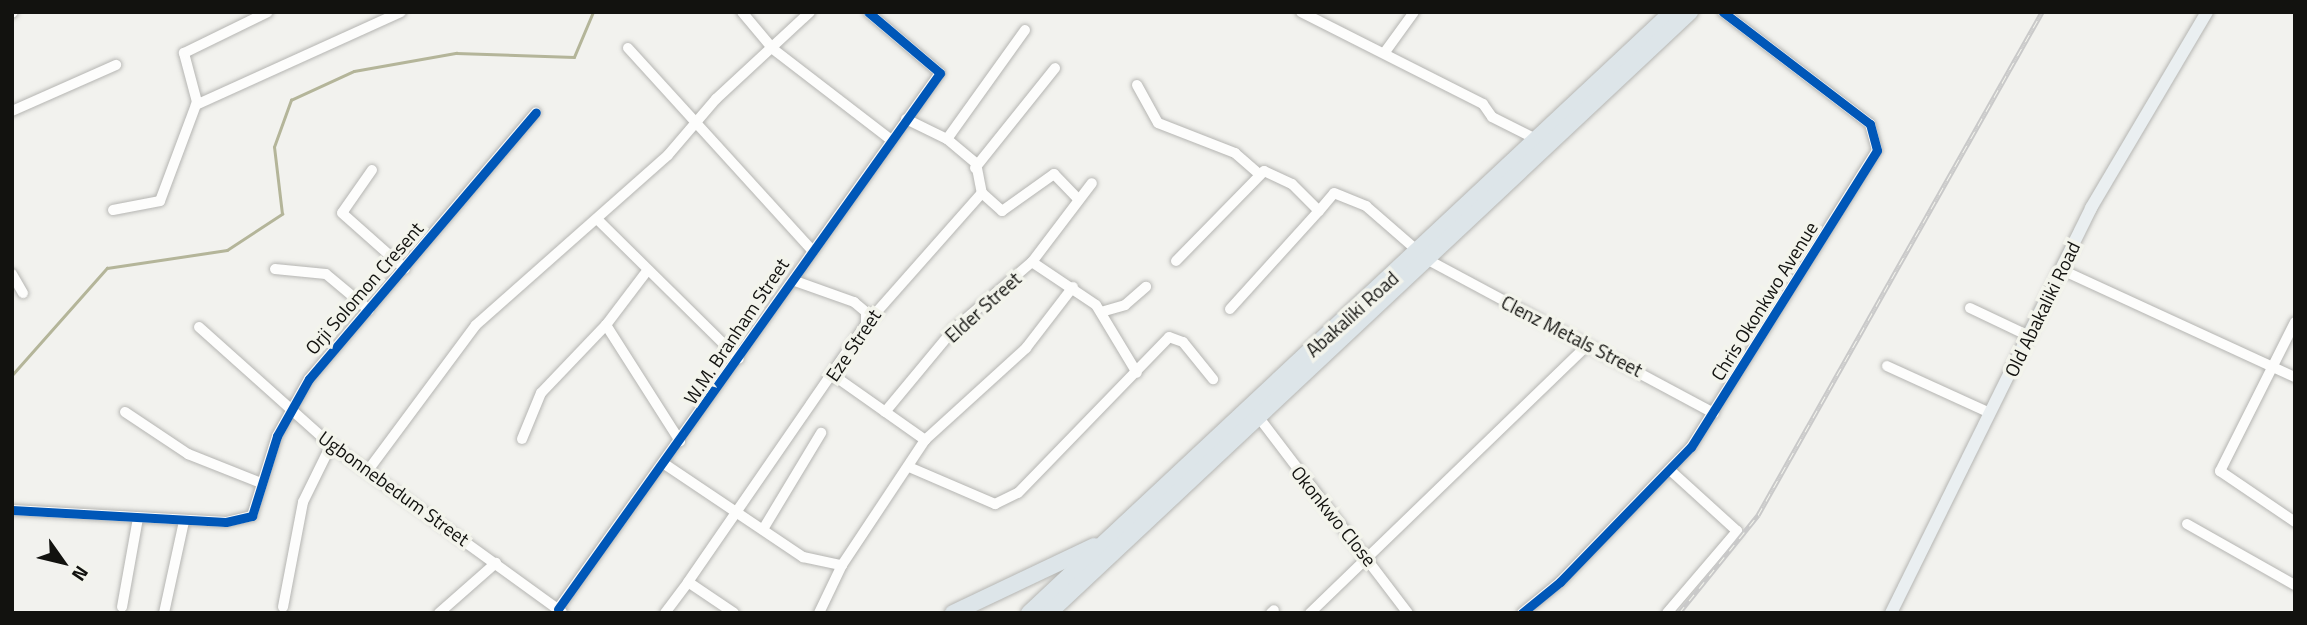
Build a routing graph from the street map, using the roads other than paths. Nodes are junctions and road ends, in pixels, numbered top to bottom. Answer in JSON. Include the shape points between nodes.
{"nodes":[{"id":1,"x":268,"y":12,"type":"edge"},
{"id":2,"x":401,"y":12,"type":"edge"},
{"id":3,"x":742,"y":12,"type":"edge"},
{"id":4,"x":810,"y":12,"type":"edge"},
{"id":5,"x":868,"y":12,"type":"edge"},
{"id":6,"x":1301,"y":12,"type":"edge"},
{"id":7,"x":1414,"y":12,"type":"edge"},
{"id":8,"x":1672,"y":12,"type":"edge"},
{"id":9,"x":1690,"y":12,"type":"edge"},
{"id":10,"x":1723,"y":12,"type":"edge"},
{"id":11,"x":2207,"y":12,"type":"edge"},
{"id":12,"x":1025,"y":30,"type":"dead end"},
{"id":13,"x":628,"y":48,"type":"dead end"},
{"id":14,"x":773,"y":49,"type":"junction"},
{"id":15,"x":1385,"y":52,"type":"junction"},
{"id":16,"x":116,"y":65,"type":"dead end"},
{"id":17,"x":1055,"y":68,"type":"dead end"},
{"id":18,"x":1138,"y":85,"type":"dead end"},
{"id":19,"x":196,"y":104,"type":"junction"},
{"id":20,"x":12,"y":111,"type":"edge"},
{"id":21,"x":536,"y":112,"type":"dead end"},
{"id":22,"x":906,"y":119,"type":"junction"},
{"id":23,"x":696,"y":123,"type":"junction"},
{"id":24,"x":890,"y":139,"type":"junction"},
{"id":25,"x":947,"y":139,"type":"junction"},
{"id":26,"x":1536,"y":139,"type":"junction"},
{"id":27,"x":975,"y":167,"type":"junction"},
{"id":28,"x":372,"y":170,"type":"dead end"},
{"id":29,"x":1258,"y":173,"type":"junction"},
{"id":30,"x":1092,"y":183,"type":"dead end"},
{"id":31,"x":982,"y":193,"type":"junction"},
{"id":32,"x":1077,"y":198,"type":"junction"},
{"id":33,"x":113,"y":210,"type":"dead end"},
{"id":34,"x":1319,"y":211,"type":"junction"},
{"id":35,"x":597,"y":219,"type":"junction"},
{"id":36,"x":811,"y":249,"type":"junction"},
{"id":37,"x":1425,"y":257,"type":"junction"},
{"id":38,"x":1176,"y":261,"type":"dead end"},
{"id":39,"x":1031,"y":262,"type":"junction"},
{"id":40,"x":405,"y":268,"type":"junction"},
{"id":41,"x":275,"y":269,"type":"dead end"},
{"id":42,"x":2062,"y":270,"type":"junction"},
{"id":43,"x":647,"y":271,"type":"junction"},
{"id":44,"x":12,"y":274,"type":"edge"},
{"id":45,"x":795,"y":281,"type":"junction"},
{"id":46,"x":1073,"y":286,"type":"junction"},
{"id":47,"x":1146,"y":286,"type":"dead end"},
{"id":48,"x":23,"y":293,"type":"dead end"},
{"id":49,"x":1970,"y":308,"type":"dead end"},
{"id":50,"x":1230,"y":309,"type":"dead end"},
{"id":51,"x":369,"y":310,"type":"junction"},
{"id":52,"x":1101,"y":312,"type":"junction"},
{"id":53,"x":2295,"y":322,"type":"edge"},
{"id":54,"x":866,"y":324,"type":"junction"},
{"id":55,"x":606,"y":325,"type":"junction"},
{"id":56,"x":199,"y":327,"type":"dead end"},
{"id":57,"x":2029,"y":336,"type":"junction"},
{"id":58,"x":1588,"y":345,"type":"junction"},
{"id":59,"x":739,"y":359,"type":"junction"},
{"id":60,"x":2269,"y":365,"type":"junction"},
{"id":61,"x":1887,"y":366,"type":"dead end"},
{"id":62,"x":1137,"y":373,"type":"junction"},
{"id":63,"x":833,"y":375,"type":"junction"},
{"id":64,"x":2295,"y":377,"type":"edge"},
{"id":65,"x":1213,"y":379,"type":"dead end"},
{"id":66,"x":295,"y":410,"type":"junction"},
{"id":67,"x":125,"y":412,"type":"dead end"},
{"id":68,"x":885,"y":412,"type":"junction"},
{"id":69,"x":1714,"y":413,"type":"junction"},
{"id":70,"x":1990,"y":413,"type":"junction"},
{"id":71,"x":1259,"y":419,"type":"junction"},
{"id":72,"x":821,"y":433,"type":"dead end"},
{"id":73,"x":522,"y":439,"type":"dead end"},
{"id":74,"x":925,"y":440,"type":"junction"},
{"id":75,"x":680,"y":441,"type":"junction"},
{"id":76,"x":331,"y":445,"type":"junction"},
{"id":77,"x":663,"y":463,"type":"junction"},
{"id":78,"x":909,"y":467,"type":"junction"},
{"id":79,"x":369,"y":469,"type":"junction"},
{"id":80,"x":1671,"y":471,"type":"junction"},
{"id":81,"x":261,"y":483,"type":"junction"},
{"id":82,"x":12,"y":510,"type":"edge"},
{"id":83,"x":740,"y":510,"type":"junction"},
{"id":84,"x":138,"y":518,"type":"junction"},
{"id":85,"x":184,"y":521,"type":"junction"},
{"id":86,"x":2295,"y":522,"type":"edge"},
{"id":87,"x":2187,"y":524,"type":"dead end"},
{"id":88,"x":765,"y":526,"type":"junction"},
{"id":89,"x":1109,"y":539,"type":"junction"},
{"id":90,"x":1369,"y":558,"type":"junction"},
{"id":91,"x":496,"y":563,"type":"junction"},
{"id":92,"x":842,"y":565,"type":"junction"},
{"id":93,"x":688,"y":582,"type":"junction"},
{"id":94,"x":2295,"y":585,"type":"edge"},
{"id":95,"x":122,"y":607,"type":"dead end"},
{"id":96,"x":283,"y":607,"type":"dead end"},
{"id":97,"x":561,"y":611,"type":"edge"},
{"id":98,"x":1050,"y":612,"type":"edge"},
{"id":99,"x":164,"y":613,"type":"edge"},
{"id":100,"x":439,"y":613,"type":"edge"},
{"id":101,"x":665,"y":613,"type":"edge"},
{"id":102,"x":734,"y":613,"type":"edge"},
{"id":103,"x":819,"y":613,"type":"edge"},
{"id":104,"x":953,"y":613,"type":"edge"},
{"id":105,"x":1029,"y":613,"type":"edge"},
{"id":106,"x":1310,"y":613,"type":"edge"},
{"id":107,"x":1408,"y":613,"type":"edge"},
{"id":108,"x":1522,"y":613,"type":"edge"},
{"id":109,"x":1667,"y":613,"type":"edge"},
{"id":110,"x":1891,"y":613,"type":"edge"}],
"edges":[{"from":1,"to":19,"type":"street","via":[[184,53]]},
{"from":2,"to":19,"type":"street"},
{"from":3,"to":14,"type":"street"},
{"from":4,"to":14,"type":"street"},
{"from":5,"to":22,"type":"street","name":"W.M. Branham Street","via":[[940,73]]},
{"from":6,"to":15,"type":"street"},
{"from":7,"to":15,"type":"street"},
{"from":8,"to":26,"type":"highway","name":"Abakaliki Road"},
{"from":9,"to":37,"type":"highway","name":"Abakaliki Road"},
{"from":10,"to":69,"type":"street","name":"Chris Okonkwo Avenue","via":[[1870,124],[1877,150]]},
{"from":11,"to":42,"type":"main road","name":"Old Abakaliki Road","via":[[2091,208]]},
{"from":12,"to":25,"type":"street"},
{"from":13,"to":23,"type":"street"},
{"from":14,"to":23,"type":"street"},
{"from":14,"to":24,"type":"street"},
{"from":15,"to":26,"type":"street","via":[[1403,68],[1483,104],[1492,117]]},
{"from":16,"to":20,"type":"street"},
{"from":17,"to":27,"type":"street"},
{"from":18,"to":29,"type":"street","via":[[1158,123],[1236,153]]},
{"from":19,"to":33,"type":"street","via":[[160,201]]},
{"from":21,"to":40,"type":"street","name":"Orji Solomon Cresent"},
{"from":22,"to":24,"type":"street","name":"W.M. Branham Street"},
{"from":22,"to":25,"type":"street"},
{"from":23,"to":35,"type":"street"},
{"from":23,"to":36,"type":"street"},
{"from":24,"to":36,"type":"street","name":"W.M. Branham Street"},
{"from":25,"to":27,"type":"street"},
{"from":26,"to":37,"type":"highway","name":"Abakaliki Road"},
{"from":27,"to":31,"type":"street"},
{"from":28,"to":40,"type":"street","via":[[342,214]]},
{"from":29,"to":34,"type":"street","via":[[1277,175]]},
{"from":29,"to":38,"type":"street"},
{"from":30,"to":32,"type":"street","name":"Elder Street"},
{"from":31,"to":32,"type":"street","via":[[1008,210],[1054,174]]},
{"from":31,"to":54,"type":"street","name":"Eze Street"},
{"from":32,"to":39,"type":"street","name":"Elder Street"},
{"from":34,"to":37,"type":"street","name":"Clenz Metals Street","via":[[1334,193],[1366,206]]},
{"from":34,"to":50,"type":"street"},
{"from":35,"to":43,"type":"street"},
{"from":35,"to":79,"type":"street","via":[[476,326]]},
{"from":36,"to":45,"type":"street","name":"W.M. Branham Street"},
{"from":37,"to":58,"type":"street","name":"Clenz Metals Street"},
{"from":37,"to":71,"type":"highway","name":"Abakaliki Road"},
{"from":37,"to":89,"type":"highway","name":"Abakaliki Road"},
{"from":39,"to":46,"type":"street"},
{"from":39,"to":68,"type":"street","name":"Elder Street","via":[[954,328]]},
{"from":40,"to":51,"type":"street","name":"Orji Solomon Cresent"},
{"from":41,"to":51,"type":"street","via":[[327,274]]},
{"from":42,"to":57,"type":"main road","name":"Old Abakaliki Road"},
{"from":42,"to":60,"type":"street"},
{"from":43,"to":55,"type":"street"},
{"from":43,"to":59,"type":"street"},
{"from":44,"to":48,"type":"street"},
{"from":45,"to":54,"type":"street","via":[[853,302],[866,312]]},
{"from":45,"to":59,"type":"street","name":"W.M. Branham Street"},
{"from":46,"to":52,"type":"street"},
{"from":46,"to":74,"type":"street","via":[[1026,348]]},
{"from":47,"to":52,"type":"street","via":[[1125,305]]},
{"from":49,"to":57,"type":"street"},
{"from":51,"to":66,"type":"street","name":"Orji Solomon Cresent","via":[[336,343]]},
{"from":52,"to":62,"type":"street"},
{"from":53,"to":60,"type":"street"},
{"from":54,"to":63,"type":"street","name":"Eze Street"},
{"from":55,"to":73,"type":"street","via":[[541,393]]},
{"from":55,"to":75,"type":"street"},
{"from":56,"to":66,"type":"street","name":"Ugbonnebedum Street"},
{"from":57,"to":70,"type":"main road","name":"Old Abakaliki Road"},
{"from":58,"to":69,"type":"street","name":"Clenz Metals Street"},
{"from":58,"to":90,"type":"street"},
{"from":59,"to":75,"type":"street","name":"W.M. Branham Street"},
{"from":60,"to":64,"type":"street"},
{"from":60,"to":86,"type":"street","via":[[2220,471]]},
{"from":61,"to":70,"type":"street"},
{"from":62,"to":65,"type":"street","via":[[1169,337],[1176,338]]},
{"from":62,"to":78,"type":"street","via":[[1007,500],[984,503]]},
{"from":63,"to":68,"type":"street"},
{"from":63,"to":83,"type":"street","name":"Eze Street"},
{"from":66,"to":76,"type":"street","name":"Ugbonnebedum Street"},
{"from":66,"to":81,"type":"street","name":"Orji Solomon Cresent","via":[[277,436]]},
{"from":67,"to":81,"type":"street","via":[[188,454]]},
{"from":68,"to":74,"type":"street"},
{"from":69,"to":80,"type":"street","name":"Chris Okonkwo Avenue"},
{"from":70,"to":110,"type":"main road","name":"Old Abakaliki Road"},
{"from":71,"to":90,"type":"street","name":"Okonkwo Close"},
{"from":71,"to":98,"type":"highway","name":"Abakaliki Road"},
{"from":72,"to":88,"type":"street"},
{"from":74,"to":78,"type":"street"},
{"from":75,"to":77,"type":"street","name":"W.M. Branham Street"},
{"from":76,"to":79,"type":"street","name":"Ugbonnebedum Street"},
{"from":76,"to":96,"type":"street","via":[[303,502]]},
{"from":77,"to":83,"type":"street"},
{"from":77,"to":97,"type":"street","name":"W.M. Branham Street"},
{"from":78,"to":92,"type":"street"},
{"from":79,"to":91,"type":"street","name":"Ugbonnebedum Street"},
{"from":80,"to":108,"type":"street","name":"Chris Okonkwo Avenue"},
{"from":80,"to":109,"type":"street","via":[[1737,531]]},
{"from":81,"to":85,"type":"street","name":"Orji Solomon Cresent","via":[[247,519]]},
{"from":82,"to":84,"type":"street","name":"Orji Solomon Cresent"},
{"from":83,"to":88,"type":"street"},
{"from":83,"to":93,"type":"street","name":"Eze Street"},
{"from":84,"to":85,"type":"street","name":"Orji Solomon Cresent"},
{"from":84,"to":95,"type":"street"},
{"from":85,"to":99,"type":"street"},
{"from":87,"to":94,"type":"street"},
{"from":88,"to":92,"type":"street","via":[[803,557]]},
{"from":89,"to":104,"type":"highway"},
{"from":89,"to":105,"type":"highway","name":"Abakaliki Road"},
{"from":90,"to":106,"type":"street"},
{"from":90,"to":107,"type":"street","name":"Okonkwo Close"},
{"from":91,"to":97,"type":"street","name":"Ugbonnebedum Street"},
{"from":91,"to":100,"type":"street"},
{"from":92,"to":103,"type":"street"},
{"from":93,"to":101,"type":"street","name":"Eze Street"},
{"from":93,"to":102,"type":"street"}]}
